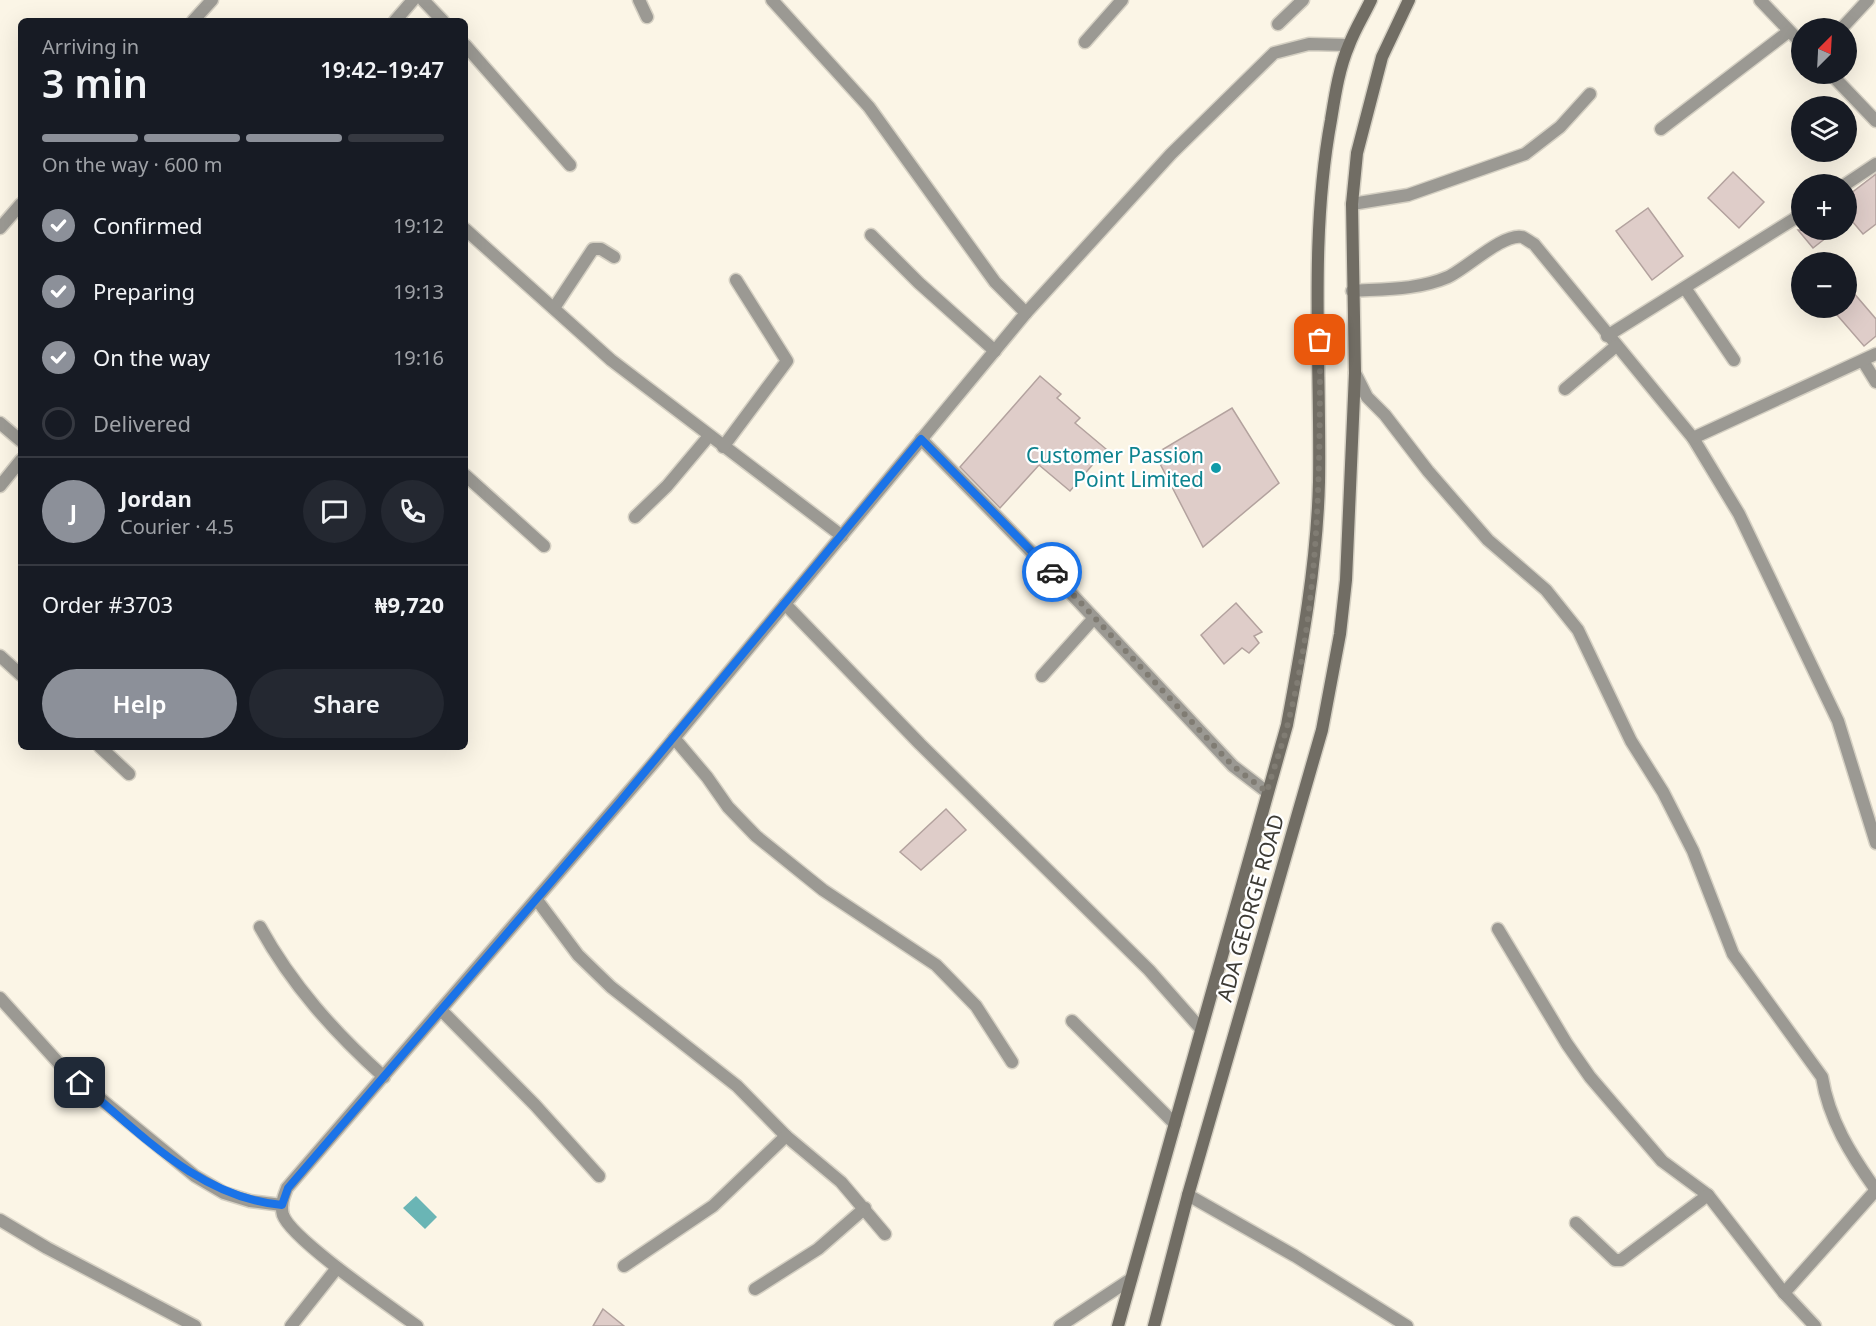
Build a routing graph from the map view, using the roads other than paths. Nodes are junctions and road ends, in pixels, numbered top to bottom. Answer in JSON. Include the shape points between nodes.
{"nodes":[{"id":1,"x":212,"y":0,"type":"edge"},
{"id":2,"x":412,"y":0,"type":"edge"},
{"id":3,"x":423,"y":0,"type":"edge"},
{"id":4,"x":639,"y":0,"type":"edge"},
{"id":5,"x":772,"y":0,"type":"edge"},
{"id":6,"x":1122,"y":0,"type":"edge"},
{"id":7,"x":1303,"y":0,"type":"edge"},
{"id":8,"x":1371,"y":0,"type":"edge"},
{"id":9,"x":1409,"y":0,"type":"edge"},
{"id":10,"x":1760,"y":0,"type":"edge"},
{"id":11,"x":1868,"y":0,"type":"edge"},
{"id":12,"x":647,"y":16,"type":"dead end"},
{"id":13,"x":196,"y":18,"type":"edge"},
{"id":14,"x":397,"y":18,"type":"edge"},
{"id":15,"x":440,"y":18,"type":"edge"},
{"id":16,"x":1851,"y":18,"type":"edge"},
{"id":17,"x":1278,"y":24,"type":"dead end"},
{"id":18,"x":1788,"y":32,"type":"junction"},
{"id":19,"x":1791,"y":35,"type":"edge"},
{"id":20,"x":1085,"y":42,"type":"dead end"},
{"id":21,"x":1348,"y":45,"type":"junction"},
{"id":22,"x":468,"y":48,"type":"edge"},
{"id":23,"x":1841,"y":84,"type":"edge"},
{"id":24,"x":1590,"y":94,"type":"dead end"},
{"id":25,"x":1876,"y":121,"type":"edge"},
{"id":26,"x":1661,"y":129,"type":"dead end"},
{"id":27,"x":1876,"y":164,"type":"edge"},
{"id":28,"x":570,"y":165,"type":"dead end"},
{"id":29,"x":1857,"y":177,"type":"edge"},
{"id":30,"x":1352,"y":204,"type":"junction"},
{"id":31,"x":18,"y":207,"type":"edge"},
{"id":32,"x":1791,"y":221,"type":"edge"},
{"id":33,"x":0,"y":228,"type":"edge"},
{"id":34,"x":468,"y":232,"type":"edge"},
{"id":35,"x":871,"y":235,"type":"dead end"},
{"id":36,"x":614,"y":257,"type":"dead end"},
{"id":37,"x":735,"y":280,"type":"dead end"},
{"id":38,"x":1685,"y":288,"type":"junction"},
{"id":39,"x":1352,"y":291,"type":"junction"},
{"id":40,"x":554,"y":308,"type":"junction"},
{"id":41,"x":1026,"y":313,"type":"junction"},
{"id":42,"x":1607,"y":336,"type":"junction"},
{"id":43,"x":1616,"y":346,"type":"junction"},
{"id":44,"x":995,"y":351,"type":"junction"},
{"id":45,"x":1876,"y":354,"type":"edge"},
{"id":46,"x":1734,"y":360,"type":"dead end"},
{"id":47,"x":1863,"y":361,"type":"junction"},
{"id":48,"x":1355,"y":373,"type":"junction"},
{"id":49,"x":1876,"y":382,"type":"edge"},
{"id":50,"x":1565,"y":389,"type":"dead end"},
{"id":51,"x":0,"y":423,"type":"edge"},
{"id":52,"x":709,"y":436,"type":"junction"},
{"id":53,"x":18,"y":438,"type":"edge"},
{"id":54,"x":1693,"y":438,"type":"junction"},
{"id":55,"x":921,"y":439,"type":"junction"},
{"id":56,"x":723,"y":447,"type":"junction"},
{"id":57,"x":18,"y":464,"type":"edge"},
{"id":58,"x":468,"y":479,"type":"edge"},
{"id":59,"x":0,"y":486,"type":"edge"},
{"id":60,"x":634,"y":517,"type":"dead end"},
{"id":61,"x":842,"y":536,"type":"junction"},
{"id":62,"x":544,"y":546,"type":"dead end"},
{"id":63,"x":785,"y":604,"type":"junction"},
{"id":64,"x":1094,"y":618,"type":"junction"},
{"id":65,"x":0,"y":656,"type":"edge"},
{"id":66,"x":18,"y":672,"type":"edge"},
{"id":67,"x":1041,"y":676,"type":"dead end"},
{"id":68,"x":674,"y":738,"type":"junction"},
{"id":69,"x":103,"y":750,"type":"edge"},
{"id":70,"x":129,"y":774,"type":"dead end"},
{"id":71,"x":1267,"y":792,"type":"junction"},
{"id":72,"x":1873,"y":821,"type":"edge"},
{"id":73,"x":1876,"y":843,"type":"edge"},
{"id":74,"x":537,"y":900,"type":"junction"},
{"id":75,"x":260,"y":927,"type":"dead end"},
{"id":76,"x":1498,"y":929,"type":"dead end"},
{"id":77,"x":0,"y":998,"type":"edge"},
{"id":78,"x":441,"y":1010,"type":"junction"},
{"id":79,"x":1072,"y":1021,"type":"dead end"},
{"id":80,"x":1201,"y":1029,"type":"junction"},
{"id":81,"x":1012,"y":1062,"type":"dead end"},
{"id":82,"x":384,"y":1077,"type":"junction"},
{"id":83,"x":1175,"y":1124,"type":"junction"},
{"id":84,"x":786,"y":1136,"type":"junction"},
{"id":85,"x":599,"y":1176,"type":"dead end"},
{"id":86,"x":1876,"y":1190,"type":"edge"},
{"id":87,"x":1188,"y":1195,"type":"junction"},
{"id":88,"x":1708,"y":1195,"type":"junction"},
{"id":89,"x":282,"y":1205,"type":"junction"},
{"id":90,"x":866,"y":1208,"type":"junction"},
{"id":91,"x":0,"y":1220,"type":"edge"},
{"id":92,"x":1576,"y":1223,"type":"dead end"},
{"id":93,"x":885,"y":1234,"type":"dead end"},
{"id":94,"x":624,"y":1266,"type":"dead end"},
{"id":95,"x":337,"y":1268,"type":"junction"},
{"id":96,"x":1131,"y":1279,"type":"junction"},
{"id":97,"x":755,"y":1289,"type":"dead end"},
{"id":98,"x":1784,"y":1293,"type":"junction"},
{"id":99,"x":195,"y":1326,"type":"edge"},
{"id":100,"x":291,"y":1326,"type":"edge"},
{"id":101,"x":417,"y":1326,"type":"edge"},
{"id":102,"x":1060,"y":1326,"type":"edge"},
{"id":103,"x":1118,"y":1326,"type":"edge"},
{"id":104,"x":1154,"y":1326,"type":"edge"},
{"id":105,"x":1407,"y":1326,"type":"edge"},
{"id":106,"x":1815,"y":1326,"type":"edge"}],
"edges":[{"from":1,"to":13,"type":"street"},
{"from":2,"to":14,"type":"street"},
{"from":3,"to":15,"type":"street"},
{"from":4,"to":12,"type":"street"},
{"from":5,"to":41,"type":"street","via":[[869,107],[995,282]]},
{"from":6,"to":20,"type":"street"},
{"from":7,"to":17,"type":"street"},
{"from":8,"to":21,"type":"main road","name":"ADA GEORGE ROAD"},
{"from":9,"to":30,"type":"main road","name":"ADA GEORGE ROAD","via":[[1382,57],[1369,101],[1357,153]]},
{"from":10,"to":18,"type":"street"},
{"from":11,"to":16,"type":"street"},
{"from":18,"to":19,"type":"street"},
{"from":18,"to":26,"type":"street"},
{"from":21,"to":41,"type":"street","via":[[1292,46],[1274,52],[1171,154]]},
{"from":21,"to":71,"type":"main road","name":"ADA GEORGE ROAD","via":[[1335,98],[1321,192],[1319,485],[1314,561],[1287,725]]},
{"from":22,"to":28,"type":"street"},
{"from":23,"to":25,"type":"street"},
{"from":24,"to":30,"type":"street","via":[[1560,127],[1525,154],[1408,195]]},
{"from":27,"to":29,"type":"street"},
{"from":30,"to":39,"type":"main road","name":"ADA GEORGE ROAD"},
{"from":31,"to":33,"type":"street"},
{"from":32,"to":38,"type":"street"},
{"from":34,"to":40,"type":"street"},
{"from":35,"to":44,"type":"street"},
{"from":36,"to":40,"type":"street","via":[[593,249]]},
{"from":37,"to":56,"type":"street","via":[[788,361]]},
{"from":38,"to":42,"type":"street"},
{"from":38,"to":46,"type":"street"},
{"from":39,"to":42,"type":"street","via":[[1427,284],[1448,277],[1498,244],[1522,237],[1534,244]]},
{"from":39,"to":48,"type":"main road","name":"ADA GEORGE ROAD"},
{"from":40,"to":52,"type":"street","via":[[611,360]]},
{"from":41,"to":44,"type":"street"},
{"from":42,"to":43,"type":"street"},
{"from":43,"to":50,"type":"street"},
{"from":43,"to":54,"type":"street"},
{"from":44,"to":55,"type":"street"},
{"from":45,"to":47,"type":"street"},
{"from":47,"to":49,"type":"street"},
{"from":47,"to":54,"type":"street"},
{"from":48,"to":86,"type":"street","via":[[1367,397],[1488,540],[1546,590],[1578,630],[1631,741],[1693,851],[1733,954],[1822,1077],[1826,1100],[1849,1152]]},
{"from":48,"to":87,"type":"main road","name":"ADA GEORGE ROAD","via":[[1346,580],[1322,730]]},
{"from":51,"to":53,"type":"street"},
{"from":52,"to":56,"type":"street"},
{"from":52,"to":60,"type":"street","via":[[667,486]]},
{"from":54,"to":72,"type":"street","via":[[1739,514],[1838,721]]},
{"from":55,"to":61,"type":"street"},
{"from":55,"to":64,"type":"street"},
{"from":56,"to":61,"type":"street"},
{"from":57,"to":59,"type":"street"},
{"from":58,"to":62,"type":"street"},
{"from":61,"to":63,"type":"street"},
{"from":63,"to":68,"type":"street"},
{"from":63,"to":80,"type":"street","via":[[920,744],[1149,970]]},
{"from":64,"to":67,"type":"street"},
{"from":64,"to":71,"type":"street","via":[[1233,766]]},
{"from":65,"to":66,"type":"street"},
{"from":68,"to":74,"type":"street"},
{"from":68,"to":81,"type":"street","via":[[756,836],[823,890],[936,965],[976,1006]]},
{"from":69,"to":70,"type":"street"},
{"from":71,"to":80,"type":"main road","name":"ADA GEORGE ROAD"},
{"from":72,"to":73,"type":"street"},
{"from":74,"to":78,"type":"street"},
{"from":74,"to":84,"type":"street","via":[[578,955],[611,987],[737,1086]]},
{"from":75,"to":82,"type":"street","via":[[318,1013]]},
{"from":76,"to":88,"type":"street","via":[[1590,1077],[1662,1161]]},
{"from":77,"to":89,"type":"street","via":[[65,1070],[195,1176],[224,1193]]},
{"from":78,"to":82,"type":"street"},
{"from":78,"to":85,"type":"street"},
{"from":79,"to":83,"type":"street"},
{"from":80,"to":83,"type":"main road","name":"ADA GEORGE ROAD"},
{"from":82,"to":89,"type":"street","via":[[288,1188]]},
{"from":83,"to":96,"type":"main road","name":"ADA GEORGE ROAD"},
{"from":84,"to":90,"type":"street"},
{"from":84,"to":94,"type":"street","via":[[713,1206]]},
{"from":86,"to":98,"type":"street"},
{"from":87,"to":104,"type":"main road","name":"ADA GEORGE ROAD"},
{"from":87,"to":105,"type":"street"},
{"from":88,"to":92,"type":"street","via":[[1621,1260],[1615,1260]]},
{"from":88,"to":98,"type":"street"},
{"from":89,"to":95,"type":"street","via":[[288,1224]]},
{"from":90,"to":93,"type":"street"},
{"from":90,"to":97,"type":"street","via":[[818,1249]]},
{"from":91,"to":99,"type":"street"},
{"from":95,"to":100,"type":"street"},
{"from":95,"to":101,"type":"street"},
{"from":96,"to":102,"type":"street"},
{"from":96,"to":103,"type":"main road","name":"ADA GEORGE ROAD"},
{"from":98,"to":106,"type":"street"}]}
